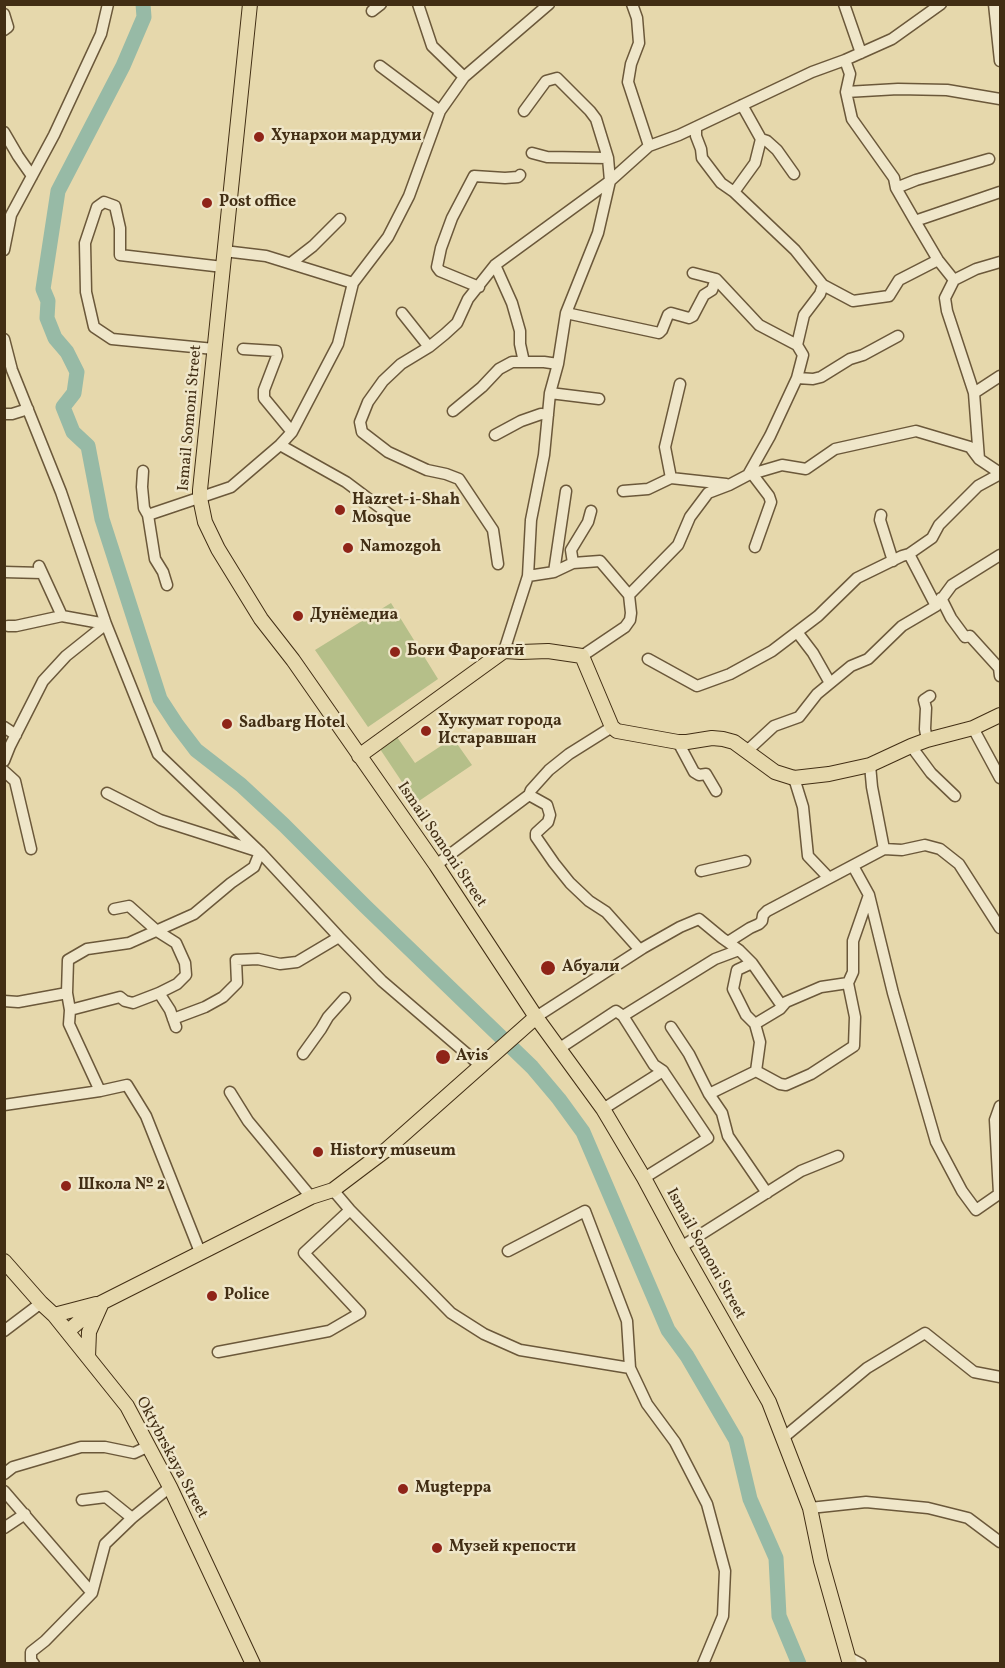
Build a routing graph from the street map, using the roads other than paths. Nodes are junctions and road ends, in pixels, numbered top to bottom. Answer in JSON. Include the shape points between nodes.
{"nodes":[{"id":1,"x":108,"y":4,"type":"edge"},
{"id":2,"x":250,"y":4,"type":"edge"},
{"id":3,"x":418,"y":4,"type":"edge"},
{"id":4,"x":549,"y":4,"type":"edge"},
{"id":5,"x":632,"y":4,"type":"edge"},
{"id":6,"x":844,"y":4,"type":"edge"},
{"id":7,"x":941,"y":4,"type":"edge"},
{"id":8,"x":994,"y":4,"type":"edge"},
{"id":9,"x":4,"y":14,"type":"edge"},
{"id":10,"x":4,"y":30,"type":"edge"},
{"id":11,"x":861,"y":53,"type":"junction"},
{"id":12,"x":845,"y":60,"type":"junction"},
{"id":13,"x":1000,"y":60,"type":"edge"},
{"id":14,"x":380,"y":66,"type":"dead end"},
{"id":15,"x":464,"y":77,"type":"junction"},
{"id":16,"x":846,"y":92,"type":"junction"},
{"id":17,"x":1000,"y":99,"type":"edge"},
{"id":18,"x":742,"y":105,"type":"junction"},
{"id":19,"x":440,"y":111,"type":"junction"},
{"id":20,"x":524,"y":111,"type":"dead end"},
{"id":21,"x":696,"y":127,"type":"junction"},
{"id":22,"x":4,"y":132,"type":"edge"},
{"id":23,"x":761,"y":139,"type":"junction"},
{"id":24,"x":649,"y":146,"type":"junction"},
{"id":25,"x":532,"y":153,"type":"dead end"},
{"id":26,"x":609,"y":158,"type":"junction"},
{"id":27,"x":989,"y":159,"type":"dead end"},
{"id":28,"x":794,"y":174,"type":"dead end"},
{"id":29,"x":520,"y":175,"type":"dead end"},
{"id":30,"x":32,"y":176,"type":"junction"},
{"id":31,"x":610,"y":181,"type":"junction"},
{"id":32,"x":896,"y":188,"type":"junction"},
{"id":33,"x":734,"y":192,"type":"junction"},
{"id":34,"x":1000,"y":192,"type":"edge"},
{"id":35,"x":8,"y":213,"type":"edge"},
{"id":36,"x":340,"y":219,"type":"dead end"},
{"id":37,"x":915,"y":220,"type":"junction"},
{"id":38,"x":4,"y":250,"type":"edge"},
{"id":39,"x":224,"y":251,"type":"junction"},
{"id":40,"x":938,"y":260,"type":"junction"},
{"id":41,"x":1000,"y":262,"type":"edge"},
{"id":42,"x":291,"y":264,"type":"junction"},
{"id":43,"x":495,"y":265,"type":"junction"},
{"id":44,"x":223,"y":267,"type":"junction"},
{"id":45,"x":693,"y":273,"type":"dead end"},
{"id":46,"x":716,"y":279,"type":"junction"},
{"id":47,"x":954,"y":280,"type":"junction"},
{"id":48,"x":353,"y":283,"type":"junction"},
{"id":49,"x":823,"y":285,"type":"junction"},
{"id":50,"x":479,"y":287,"type":"junction"},
{"id":51,"x":402,"y":313,"type":"dead end"},
{"id":52,"x":567,"y":313,"type":"junction"},
{"id":53,"x":898,"y":336,"type":"dead end"},
{"id":54,"x":4,"y":339,"type":"edge"},
{"id":55,"x":797,"y":345,"type":"junction"},
{"id":56,"x":429,"y":347,"type":"junction"},
{"id":57,"x":214,"y":349,"type":"junction"},
{"id":58,"x":243,"y":349,"type":"dead end"},
{"id":59,"x":524,"y":362,"type":"junction"},
{"id":60,"x":558,"y":364,"type":"junction"},
{"id":61,"x":1000,"y":376,"type":"edge"},
{"id":62,"x":797,"y":378,"type":"junction"},
{"id":63,"x":680,"y":384,"type":"dead end"},
{"id":64,"x":550,"y":393,"type":"junction"},
{"id":65,"x":974,"y":393,"type":"junction"},
{"id":66,"x":599,"y":399,"type":"dead end"},
{"id":67,"x":28,"y":409,"type":"junction"},
{"id":68,"x":453,"y":411,"type":"dead end"},
{"id":69,"x":4,"y":414,"type":"edge"},
{"id":70,"x":548,"y":416,"type":"junction"},
{"id":71,"x":292,"y":432,"type":"junction"},
{"id":72,"x":495,"y":435,"type":"dead end"},
{"id":73,"x":280,"y":445,"type":"junction"},
{"id":74,"x":979,"y":459,"type":"junction"},
{"id":75,"x":143,"y":471,"type":"dead end"},
{"id":76,"x":1000,"y":474,"type":"edge"},
{"id":77,"x":750,"y":475,"type":"junction"},
{"id":78,"x":671,"y":478,"type":"junction"},
{"id":79,"x":729,"y":484,"type":"junction"},
{"id":80,"x":566,"y":491,"type":"dead end"},
{"id":81,"x":623,"y":491,"type":"dead end"},
{"id":82,"x":200,"y":498,"type":"junction"},
{"id":83,"x":591,"y":512,"type":"dead end"},
{"id":84,"x":148,"y":515,"type":"junction"},
{"id":85,"x":881,"y":515,"type":"dead end"},
{"id":86,"x":394,"y":518,"type":"dead end"},
{"id":87,"x":755,"y":547,"type":"dead end"},
{"id":88,"x":909,"y":554,"type":"junction"},
{"id":89,"x":1000,"y":555,"type":"edge"},
{"id":90,"x":893,"y":561,"type":"junction"},
{"id":91,"x":573,"y":563,"type":"junction"},
{"id":92,"x":498,"y":564,"type":"dead end"},
{"id":93,"x":4,"y":572,"type":"edge"},
{"id":94,"x":554,"y":572,"type":"junction"},
{"id":95,"x":528,"y":576,"type":"junction"},
{"id":96,"x":167,"y":585,"type":"dead end"},
{"id":97,"x":629,"y":595,"type":"junction"},
{"id":98,"x":941,"y":605,"type":"junction"},
{"id":99,"x":62,"y":616,"type":"junction"},
{"id":100,"x":106,"y":624,"type":"junction"},
{"id":101,"x":8,"y":626,"type":"dead end"},
{"id":102,"x":797,"y":632,"type":"junction"},
{"id":103,"x":504,"y":651,"type":"junction"},
{"id":104,"x":582,"y":656,"type":"junction"},
{"id":105,"x":648,"y":659,"type":"dead end"},
{"id":106,"x":1000,"y":676,"type":"edge"},
{"id":107,"x":830,"y":683,"type":"junction"},
{"id":108,"x":930,"y":696,"type":"dead end"},
{"id":109,"x":1000,"y":715,"type":"edge"},
{"id":110,"x":4,"y":727,"type":"edge"},
{"id":111,"x":612,"y":727,"type":"junction"},
{"id":112,"x":973,"y":728,"type":"junction"},
{"id":113,"x":16,"y":735,"type":"junction"},
{"id":114,"x":927,"y":740,"type":"junction"},
{"id":115,"x":678,"y":742,"type":"junction"},
{"id":116,"x":911,"y":746,"type":"junction"},
{"id":117,"x":747,"y":752,"type":"junction"},
{"id":118,"x":359,"y":756,"type":"junction"},
{"id":119,"x":4,"y":761,"type":"edge"},
{"id":120,"x":870,"y":765,"type":"junction"},
{"id":121,"x":4,"y":771,"type":"edge"},
{"id":122,"x":794,"y":778,"type":"junction"},
{"id":123,"x":1000,"y":778,"type":"edge"},
{"id":124,"x":716,"y":790,"type":"dead end"},
{"id":125,"x":107,"y":793,"type":"dead end"},
{"id":126,"x":529,"y":795,"type":"junction"},
{"id":127,"x":955,"y":796,"type":"dead end"},
{"id":128,"x":31,"y":849,"type":"dead end"},
{"id":129,"x":884,"y":849,"type":"junction"},
{"id":130,"x":260,"y":852,"type":"junction"},
{"id":131,"x":745,"y":861,"type":"dead end"},
{"id":132,"x":436,"y":865,"type":"junction"},
{"id":133,"x":852,"y":866,"type":"junction"},
{"id":134,"x":701,"y":872,"type":"dead end"},
{"id":135,"x":829,"y":878,"type":"junction"},
{"id":136,"x":869,"y":895,"type":"junction"},
{"id":137,"x":114,"y":909,"type":"dead end"},
{"id":138,"x":1000,"y":928,"type":"edge"},
{"id":139,"x":156,"y":931,"type":"junction"},
{"id":140,"x":339,"y":937,"type":"junction"},
{"id":141,"x":728,"y":942,"type":"junction"},
{"id":142,"x":640,"y":950,"type":"junction"},
{"id":143,"x":740,"y":950,"type":"junction"},
{"id":144,"x":752,"y":963,"type":"junction"},
{"id":145,"x":848,"y":983,"type":"junction"},
{"id":146,"x":67,"y":993,"type":"junction"},
{"id":147,"x":159,"y":993,"type":"junction"},
{"id":148,"x":345,"y":998,"type":"dead end"},
{"id":149,"x":4,"y":1001,"type":"edge"},
{"id":150,"x":782,"y":1006,"type":"junction"},
{"id":151,"x":70,"y":1010,"type":"junction"},
{"id":152,"x":623,"y":1016,"type":"junction"},
{"id":153,"x":533,"y":1019,"type":"junction"},
{"id":154,"x":755,"y":1024,"type":"junction"},
{"id":155,"x":671,"y":1027,"type":"dead end"},
{"id":156,"x":560,"y":1048,"type":"junction"},
{"id":157,"x":303,"y":1054,"type":"dead end"},
{"id":158,"x":482,"y":1065,"type":"junction"},
{"id":159,"x":663,"y":1071,"type":"junction"},
{"id":160,"x":756,"y":1071,"type":"junction"},
{"id":161,"x":100,"y":1091,"type":"junction"},
{"id":162,"x":230,"y":1092,"type":"dead end"},
{"id":163,"x":709,"y":1094,"type":"junction"},
{"id":164,"x":4,"y":1105,"type":"edge"},
{"id":165,"x":1000,"y":1106,"type":"edge"},
{"id":166,"x":603,"y":1109,"type":"junction"},
{"id":167,"x":838,"y":1156,"type":"dead end"},
{"id":168,"x":644,"y":1178,"type":"junction"},
{"id":169,"x":333,"y":1190,"type":"junction"},
{"id":170,"x":766,"y":1193,"type":"junction"},
{"id":171,"x":311,"y":1197,"type":"junction"},
{"id":172,"x":350,"y":1210,"type":"junction"},
{"id":173,"x":681,"y":1247,"type":"junction"},
{"id":174,"x":508,"y":1251,"type":"dead end"},
{"id":175,"x":200,"y":1252,"type":"junction"},
{"id":176,"x":4,"y":1261,"type":"edge"},
{"id":177,"x":41,"y":1303,"type":"junction"},
{"id":178,"x":101,"y":1303,"type":"junction"},
{"id":179,"x":54,"y":1315,"type":"junction"},
{"id":180,"x":4,"y":1331,"type":"edge"},
{"id":181,"x":68,"y":1331,"type":"junction"},
{"id":182,"x":218,"y":1352,"type":"dead end"},
{"id":183,"x":88,"y":1357,"type":"junction"},
{"id":184,"x":630,"y":1368,"type":"junction"},
{"id":185,"x":1000,"y":1377,"type":"edge"},
{"id":186,"x":783,"y":1438,"type":"junction"},
{"id":187,"x":149,"y":1446,"type":"junction"},
{"id":188,"x":4,"y":1474,"type":"edge"},
{"id":189,"x":170,"y":1487,"type":"junction"},
{"id":190,"x":4,"y":1491,"type":"edge"},
{"id":191,"x":82,"y":1500,"type":"dead end"},
{"id":192,"x":810,"y":1508,"type":"junction"},
{"id":193,"x":25,"y":1514,"type":"junction"},
{"id":194,"x":132,"y":1518,"type":"junction"},
{"id":195,"x":4,"y":1528,"type":"edge"},
{"id":196,"x":1000,"y":1542,"type":"edge"},
{"id":197,"x":92,"y":1593,"type":"junction"},
{"id":198,"x":853,"y":1661,"type":"edge"},
{"id":199,"x":34,"y":1664,"type":"edge"},
{"id":200,"x":253,"y":1664,"type":"edge"},
{"id":201,"x":703,"y":1664,"type":"edge"}],
"edges":[{"from":1,"to":30,"type":"street","via":[[101,34]]},
{"from":2,"to":39,"type":"main road","name":"Ismail Somoni Street"},
{"from":3,"to":15,"type":"street","via":[[432,46]]},
{"from":4,"to":15,"type":"street"},
{"from":5,"to":24,"type":"street","via":[[639,43],[628,82]]},
{"from":6,"to":11,"type":"street"},
{"from":7,"to":11,"type":"street","via":[[892,39]]},
{"from":8,"to":13,"type":"street"},
{"from":9,"to":10,"type":"street","via":[[8,27]]},
{"from":11,"to":12,"type":"street"},
{"from":12,"to":16,"type":"street","via":[[850,74]]},
{"from":12,"to":18,"type":"street"},
{"from":14,"to":19,"type":"street"},
{"from":15,"to":19,"type":"street"},
{"from":16,"to":17,"type":"street","via":[[947,90]]},
{"from":16,"to":32,"type":"street","via":[[852,119],[894,178]]},
{"from":18,"to":21,"type":"street"},
{"from":18,"to":23,"type":"street"},
{"from":19,"to":48,"type":"street","via":[[409,196],[388,237]]},
{"from":20,"to":26,"type":"street","via":[[546,81],[557,78],[596,119]]},
{"from":21,"to":24,"type":"street"},
{"from":21,"to":33,"type":"street","via":[[702,158],[721,183]]},
{"from":22,"to":30,"type":"street"},
{"from":23,"to":28,"type":"street","via":[[770,143]]},
{"from":23,"to":33,"type":"street","via":[[755,163]]},
{"from":24,"to":31,"type":"street"},
{"from":25,"to":26,"type":"street","via":[[547,157]]},
{"from":26,"to":31,"type":"street"},
{"from":27,"to":32,"type":"street"},
{"from":29,"to":50,"type":"street","via":[[474,176],[441,248],[437,267],[440,271]]},
{"from":30,"to":35,"type":"street"},
{"from":31,"to":43,"type":"street"},
{"from":31,"to":52,"type":"street","via":[[598,233]]},
{"from":32,"to":37,"type":"street"},
{"from":33,"to":49,"type":"street","via":[[795,250]]},
{"from":34,"to":37,"type":"street"},
{"from":35,"to":38,"type":"street"},
{"from":36,"to":42,"type":"street"},
{"from":37,"to":40,"type":"street"},
{"from":39,"to":42,"type":"street","via":[[266,256]]},
{"from":39,"to":44,"type":"main road","name":"Ismail Somoni Street"},
{"from":40,"to":47,"type":"street"},
{"from":40,"to":49,"type":"street","via":[[899,280],[889,296],[853,301]]},
{"from":41,"to":47,"type":"street"},
{"from":42,"to":48,"type":"street"},
{"from":43,"to":50,"type":"street"},
{"from":43,"to":59,"type":"street","via":[[518,322]]},
{"from":44,"to":57,"type":"main road","name":"Ismail Somoni Street"},
{"from":44,"to":57,"type":"street","via":[[120,255],[115,206],[104,202],[97,207],[85,243],[86,292],[94,327],[112,339]]},
{"from":45,"to":46,"type":"street"},
{"from":46,"to":52,"type":"street","via":[[693,316],[671,313],[659,333]]},
{"from":46,"to":55,"type":"street","via":[[759,325]]},
{"from":47,"to":65,"type":"street","via":[[945,298],[946,311]]},
{"from":48,"to":71,"type":"street","via":[[338,344]]},
{"from":49,"to":55,"type":"street","via":[[804,315]]},
{"from":50,"to":56,"type":"street","via":[[468,299],[457,323]]},
{"from":51,"to":56,"type":"street"},
{"from":52,"to":60,"type":"street"},
{"from":53,"to":62,"type":"street","via":[[821,377]]},
{"from":54,"to":67,"type":"street"},
{"from":55,"to":62,"type":"street","via":[[803,355]]},
{"from":56,"to":92,"type":"street","via":[[383,381],[368,402],[360,422],[362,432],[388,452],[459,479],[493,530]]},
{"from":57,"to":82,"type":"main road","name":"Ismail Somoni Street"},
{"from":58,"to":71,"type":"street","via":[[276,351],[264,398]]},
{"from":59,"to":60,"type":"street"},
{"from":59,"to":68,"type":"street","via":[[512,362],[499,369]]},
{"from":60,"to":64,"type":"street"},
{"from":61,"to":65,"type":"street"},
{"from":62,"to":77,"type":"street"},
{"from":63,"to":78,"type":"street","via":[[664,447]]},
{"from":64,"to":66,"type":"street"},
{"from":64,"to":70,"type":"street"},
{"from":65,"to":74,"type":"street"},
{"from":67,"to":69,"type":"street"},
{"from":67,"to":100,"type":"street"},
{"from":70,"to":72,"type":"street","via":[[541,414],[521,421]]},
{"from":70,"to":95,"type":"street","via":[[531,519]]},
{"from":71,"to":73,"type":"street"},
{"from":73,"to":82,"type":"street","via":[[231,487]]},
{"from":73,"to":86,"type":"street","via":[[346,482]]},
{"from":74,"to":76,"type":"street"},
{"from":74,"to":77,"type":"street","via":[[970,447],[916,431],[836,449],[806,470],[782,465]]},
{"from":75,"to":84,"type":"street","via":[[144,508]]},
{"from":76,"to":88,"type":"street","via":[[978,486],[939,525],[932,538]]},
{"from":77,"to":79,"type":"street"},
{"from":77,"to":87,"type":"street","via":[[771,502]]},
{"from":78,"to":79,"type":"street"},
{"from":78,"to":81,"type":"street","via":[[648,489]]},
{"from":79,"to":97,"type":"street","via":[[708,493],[690,517],[678,545]]},
{"from":80,"to":94,"type":"street"},
{"from":82,"to":84,"type":"street"},
{"from":82,"to":118,"type":"main road","name":"Ismail Somoni Street","via":[[205,522],[218,549],[261,619]]},
{"from":83,"to":91,"type":"street","via":[[571,550]]},
{"from":84,"to":96,"type":"street","via":[[155,559]]},
{"from":85,"to":90,"type":"street"},
{"from":88,"to":90,"type":"street"},
{"from":88,"to":98,"type":"street"},
{"from":89,"to":98,"type":"street","via":[[952,585]]},
{"from":90,"to":102,"type":"street","via":[[857,578]]},
{"from":91,"to":94,"type":"street"},
{"from":91,"to":97,"type":"street","via":[[600,561]]},
{"from":93,"to":99,"type":"street","via":[[40,569]]},
{"from":94,"to":95,"type":"street"},
{"from":95,"to":103,"type":"street"},
{"from":97,"to":104,"type":"street","via":[[631,613],[625,627]]},
{"from":98,"to":106,"type":"street","via":[[965,637],[970,636],[999,668]]},
{"from":98,"to":107,"type":"street","via":[[902,626],[868,658]]},
{"from":99,"to":100,"type":"street"},
{"from":99,"to":101,"type":"street"},
{"from":100,"to":113,"type":"street","via":[[66,656],[43,681]]},
{"from":100,"to":130,"type":"street","via":[[158,754]]},
{"from":102,"to":105,"type":"street","via":[[730,674],[697,686]]},
{"from":102,"to":107,"type":"street"},
{"from":103,"to":104,"type":"main road"},
{"from":103,"to":118,"type":"main road"},
{"from":104,"to":111,"type":"main road"},
{"from":107,"to":117,"type":"street","via":[[799,717],[774,726]]},
{"from":108,"to":114,"type":"street","via":[[924,700]]},
{"from":109,"to":112,"type":"main road"},
{"from":110,"to":113,"type":"street"},
{"from":111,"to":115,"type":"main road"},
{"from":111,"to":126,"type":"street","via":[[549,770]]},
{"from":112,"to":114,"type":"main road"},
{"from":112,"to":123,"type":"street"},
{"from":113,"to":119,"type":"street"},
{"from":114,"to":116,"type":"main road"},
{"from":115,"to":117,"type":"main road","via":[[723,739]]},
{"from":115,"to":124,"type":"street","via":[[694,772],[706,774]]},
{"from":116,"to":120,"type":"main road"},
{"from":116,"to":127,"type":"street"},
{"from":117,"to":122,"type":"main road","via":[[775,772]]},
{"from":118,"to":132,"type":"main road","name":"Ismail Somoni Street"},
{"from":120,"to":122,"type":"main road"},
{"from":120,"to":129,"type":"street"},
{"from":121,"to":128,"type":"street","via":[[15,781]]},
{"from":122,"to":135,"type":"street","via":[[803,807],[808,856]]},
{"from":125,"to":130,"type":"street","via":[[160,820]]},
{"from":126,"to":132,"type":"street"},
{"from":126,"to":142,"type":"street","via":[[547,805],[548,822],[536,832],[536,837],[554,863]]},
{"from":129,"to":133,"type":"street"},
{"from":129,"to":138,"type":"street","via":[[925,845],[940,849],[959,864]]},
{"from":130,"to":139,"type":"street","via":[[254,867],[194,914]]},
{"from":130,"to":140,"type":"street"},
{"from":131,"to":134,"type":"street"},
{"from":132,"to":153,"type":"main road","name":"Ismail Somoni Street"},
{"from":133,"to":135,"type":"street"},
{"from":133,"to":136,"type":"street"},
{"from":135,"to":141,"type":"street","via":[[767,911],[759,924]]},
{"from":136,"to":145,"type":"street","via":[[853,941],[853,972]]},
{"from":136,"to":165,"type":"street","via":[[936,1142],[976,1210],[999,1194],[995,1120]]},
{"from":137,"to":139,"type":"street","via":[[129,906]]},
{"from":139,"to":146,"type":"street","via":[[129,943],[87,949],[68,960]]},
{"from":139,"to":147,"type":"street","via":[[176,943],[186,975]]},
{"from":140,"to":147,"type":"street","via":[[297,962],[236,960],[237,983],[223,997],[174,1023]]},
{"from":140,"to":158,"type":"street","via":[[382,981]]},
{"from":141,"to":142,"type":"street","via":[[699,919]]},
{"from":141,"to":143,"type":"street"},
{"from":142,"to":153,"type":"street"},
{"from":143,"to":144,"type":"street"},
{"from":143,"to":152,"type":"street","via":[[715,959]]},
{"from":144,"to":150,"type":"street"},
{"from":144,"to":154,"type":"street","via":[[737,970],[733,989]]},
{"from":145,"to":150,"type":"street","via":[[821,987]]},
{"from":145,"to":160,"type":"street","via":[[855,1017],[854,1046],[786,1085]]},
{"from":146,"to":149,"type":"street"},
{"from":146,"to":151,"type":"street"},
{"from":147,"to":151,"type":"street","via":[[134,1003],[120,997]]},
{"from":148,"to":157,"type":"street"},
{"from":150,"to":154,"type":"street"},
{"from":151,"to":161,"type":"street","via":[[69,1024]]},
{"from":152,"to":156,"type":"street","via":[[616,1011]]},
{"from":152,"to":159,"type":"street","via":[[654,1065]]},
{"from":153,"to":156,"type":"main road","name":"Ismail Somoni Street"},
{"from":153,"to":158,"type":"main road"},
{"from":154,"to":160,"type":"street","via":[[760,1042]]},
{"from":155,"to":163,"type":"street"},
{"from":156,"to":166,"type":"main road","name":"Ismail Somoni Street"},
{"from":158,"to":169,"type":"main road","via":[[386,1150]]},
{"from":159,"to":166,"type":"street"},
{"from":159,"to":168,"type":"street","via":[[708,1138]]},
{"from":160,"to":163,"type":"street"},
{"from":161,"to":164,"type":"street"},
{"from":161,"to":175,"type":"street","via":[[127,1085],[146,1116]]},
{"from":162,"to":171,"type":"street","via":[[248,1121]]},
{"from":163,"to":170,"type":"street","via":[[722,1113],[728,1136]]},
{"from":166,"to":168,"type":"main road","name":"Ismail Somoni Street"},
{"from":167,"to":170,"type":"street","via":[[801,1171]]},
{"from":168,"to":173,"type":"main road","name":"Ismail Somoni Street"},
{"from":169,"to":171,"type":"main road"},
{"from":169,"to":172,"type":"street"},
{"from":170,"to":173,"type":"street"},
{"from":171,"to":175,"type":"main road"},
{"from":172,"to":182,"type":"street","via":[[303,1253],[360,1313],[329,1331]]},
{"from":172,"to":184,"type":"street","via":[[451,1313],[484,1334],[520,1350]]},
{"from":173,"to":186,"type":"main road","name":"Ismail Somoni Street","via":[[769,1402]]},
{"from":174,"to":184,"type":"street","via":[[585,1211],[627,1320]]},
{"from":175,"to":178,"type":"main road"},
{"from":176,"to":177,"type":"main road","name":"Oktybrskaya Street"},
{"from":177,"to":179,"type":"main road","name":"Oktybrskaya Street"},
{"from":177,"to":180,"type":"street"},
{"from":178,"to":179,"type":"main road"},
{"from":178,"to":181,"type":"main road"},
{"from":178,"to":183,"type":"main road","via":[[89,1332]]},
{"from":179,"to":181,"type":"main road","name":"Oktybrskaya Street"},
{"from":181,"to":183,"type":"main road","name":"Oktybrskaya Street"},
{"from":183,"to":187,"type":"main road","name":"Oktybrskaya Street","via":[[127,1406]]},
{"from":184,"to":201,"type":"street","via":[[707,1504],[725,1571],[723,1616]]},
{"from":185,"to":186,"type":"street","via":[[974,1372],[925,1333],[867,1368]]},
{"from":186,"to":192,"type":"main road","name":"Ismail Somoni Street"},
{"from":187,"to":188,"type":"street","via":[[134,1453],[81,1447],[13,1467]]},
{"from":187,"to":189,"type":"main road","name":"Oktybrskaya Street"},
{"from":189,"to":194,"type":"street"},
{"from":189,"to":200,"type":"main road","name":"Oktybrskaya Street"},
{"from":190,"to":193,"type":"street"},
{"from":191,"to":194,"type":"street","via":[[106,1497]]},
{"from":192,"to":196,"type":"street","via":[[866,1502],[928,1508],[968,1518]]},
{"from":192,"to":198,"type":"main road","name":"Ismail Somoni Street","via":[[821,1561]]},
{"from":193,"to":195,"type":"street"},
{"from":193,"to":197,"type":"street"},
{"from":194,"to":197,"type":"street","via":[[105,1544]]},
{"from":197,"to":199,"type":"street","via":[[30,1654]]}]}
